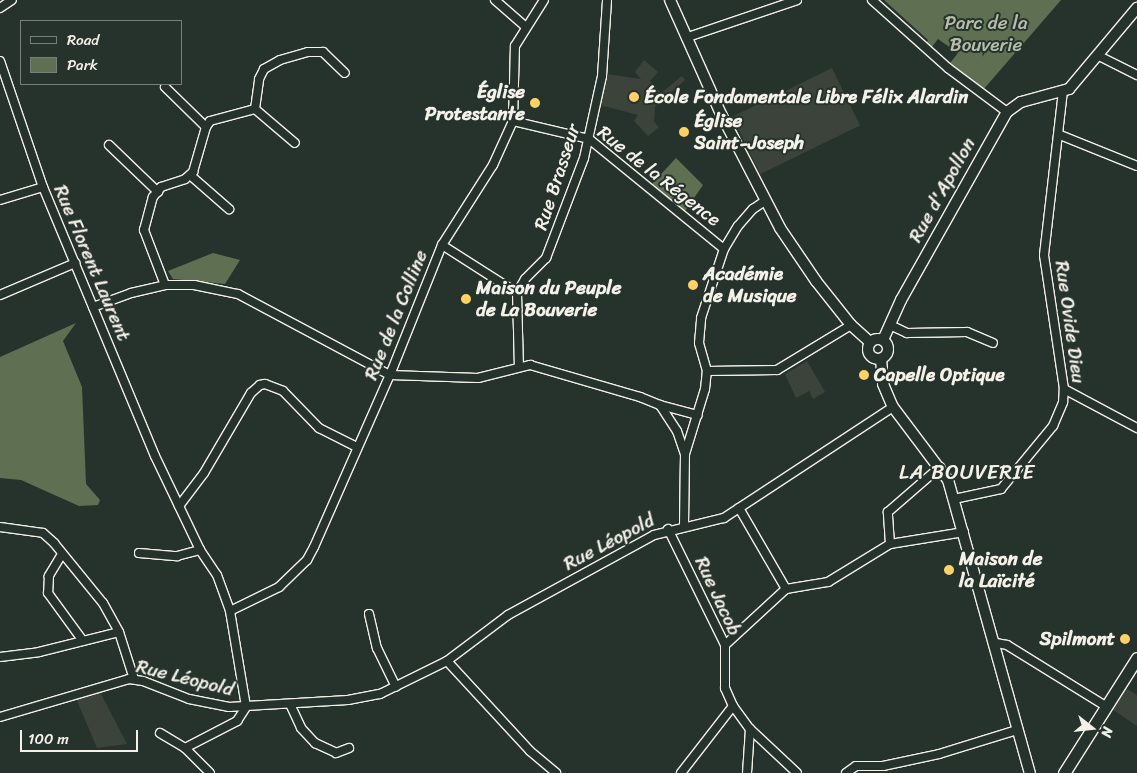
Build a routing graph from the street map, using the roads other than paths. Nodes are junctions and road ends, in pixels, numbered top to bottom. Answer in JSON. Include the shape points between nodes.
{"nodes":[{"id":1,"x":12,"y":0,"type":"edge"},
{"id":2,"x":495,"y":0,"type":"edge"},
{"id":3,"x":544,"y":0,"type":"edge"},
{"id":4,"x":607,"y":0,"type":"edge"},
{"id":5,"x":670,"y":0,"type":"edge"},
{"id":6,"x":797,"y":0,"type":"edge"},
{"id":7,"x":872,"y":0,"type":"edge"},
{"id":8,"x":0,"y":8,"type":"edge"},
{"id":9,"x":1137,"y":8,"type":"edge"},
{"id":10,"x":526,"y":27,"type":"junction"},
{"id":11,"x":688,"y":37,"type":"junction"},
{"id":12,"x":1097,"y":55,"type":"junction"},
{"id":13,"x":0,"y":61,"type":"edge"},
{"id":14,"x":345,"y":73,"type":"dead end"},
{"id":15,"x":1137,"y":75,"type":"edge"},
{"id":16,"x":166,"y":87,"type":"dead end"},
{"id":17,"x":1064,"y":92,"type":"junction"},
{"id":18,"x":255,"y":109,"type":"junction"},
{"id":19,"x":1007,"y":112,"type":"junction"},
{"id":20,"x":513,"y":121,"type":"junction"},
{"id":21,"x":206,"y":127,"type":"junction"},
{"id":22,"x":1060,"y":135,"type":"junction"},
{"id":23,"x":589,"y":139,"type":"junction"},
{"id":24,"x":295,"y":144,"type":"dead end"},
{"id":25,"x":109,"y":145,"type":"dead end"},
{"id":26,"x":1137,"y":166,"type":"edge"},
{"id":27,"x":190,"y":175,"type":"junction"},
{"id":28,"x":42,"y":187,"type":"junction"},
{"id":29,"x":158,"y":192,"type":"junction"},
{"id":30,"x":0,"y":200,"type":"edge"},
{"id":31,"x":766,"y":201,"type":"junction"},
{"id":32,"x":229,"y":209,"type":"dead end"},
{"id":33,"x":442,"y":245,"type":"junction"},
{"id":34,"x":724,"y":249,"type":"junction"},
{"id":35,"x":75,"y":263,"type":"junction"},
{"id":36,"x":165,"y":285,"type":"junction"},
{"id":37,"x":517,"y":294,"type":"junction"},
{"id":38,"x":0,"y":295,"type":"edge"},
{"id":39,"x":93,"y":307,"type":"junction"},
{"id":40,"x":851,"y":325,"type":"junction"},
{"id":41,"x":890,"y":325,"type":"junction"},
{"id":42,"x":883,"y":340,"type":"junction"},
{"id":43,"x":870,"y":342,"type":"junction"},
{"id":44,"x":993,"y":343,"type":"dead end"},
{"id":45,"x":881,"y":360,"type":"junction"},
{"id":46,"x":520,"y":367,"type":"junction"},
{"id":47,"x":707,"y":371,"type":"junction"},
{"id":48,"x":390,"y":375,"type":"junction"},
{"id":49,"x":1064,"y":389,"type":"junction"},
{"id":50,"x":660,"y":405,"type":"junction"},
{"id":51,"x":893,"y":407,"type":"junction"},
{"id":52,"x":698,"y":415,"type":"junction"},
{"id":53,"x":1137,"y":428,"type":"edge"},
{"id":54,"x":357,"y":447,"type":"junction"},
{"id":55,"x":685,"y":454,"type":"junction"},
{"id":56,"x":940,"y":467,"type":"junction"},
{"id":57,"x":954,"y":499,"type":"junction"},
{"id":58,"x":179,"y":506,"type":"junction"},
{"id":59,"x":739,"y":508,"type":"junction"},
{"id":60,"x":684,"y":526,"type":"junction"},
{"id":61,"x":0,"y":527,"type":"edge"},
{"id":62,"x":668,"y":529,"type":"junction"},
{"id":63,"x":964,"y":532,"type":"junction"},
{"id":64,"x":890,"y":544,"type":"junction"},
{"id":65,"x":200,"y":550,"type":"junction"},
{"id":66,"x":139,"y":553,"type":"dead end"},
{"id":67,"x":62,"y":554,"type":"junction"},
{"id":68,"x":786,"y":589,"type":"junction"},
{"id":69,"x":230,"y":611,"type":"junction"},
{"id":70,"x":369,"y":614,"type":"dead end"},
{"id":71,"x":119,"y":632,"type":"junction"},
{"id":72,"x":83,"y":641,"type":"junction"},
{"id":73,"x":996,"y":643,"type":"junction"},
{"id":74,"x":725,"y":645,"type":"junction"},
{"id":75,"x":0,"y":657,"type":"edge"},
{"id":76,"x":1137,"y":658,"type":"edge"},
{"id":77,"x":447,"y":662,"type":"junction"},
{"id":78,"x":134,"y":679,"type":"junction"},
{"id":79,"x":396,"y":687,"type":"junction"},
{"id":80,"x":290,"y":704,"type":"junction"},
{"id":81,"x":733,"y":706,"type":"junction"},
{"id":82,"x":1107,"y":706,"type":"junction"},
{"id":83,"x":246,"y":707,"type":"junction"},
{"id":84,"x":0,"y":717,"type":"edge"},
{"id":85,"x":750,"y":729,"type":"junction"},
{"id":86,"x":1017,"y":730,"type":"junction"},
{"id":87,"x":160,"y":733,"type":"dead end"},
{"id":88,"x":185,"y":748,"type":"junction"},
{"id":89,"x":349,"y":748,"type":"dead end"},
{"id":90,"x":210,"y":773,"type":"edge"},
{"id":91,"x":556,"y":773,"type":"edge"},
{"id":92,"x":682,"y":773,"type":"edge"},
{"id":93,"x":747,"y":773,"type":"edge"},
{"id":94,"x":797,"y":773,"type":"edge"},
{"id":95,"x":846,"y":773,"type":"edge"},
{"id":96,"x":1030,"y":773,"type":"edge"},
{"id":97,"x":1064,"y":773,"type":"edge"}],
"edges":[{"from":1,"to":8,"type":"street"},
{"from":2,"to":10,"type":"street"},
{"from":3,"to":10,"type":"street","name":"Rue de la Colline"},
{"from":4,"to":23,"type":"street","name":"Rue Brasseur","via":[[602,76]]},
{"from":5,"to":11,"type":"street"},
{"from":6,"to":11,"type":"street"},
{"from":7,"to":19,"type":"street"},
{"from":9,"to":12,"type":"street"},
{"from":10,"to":20,"type":"street","name":"Rue de la Colline","via":[[516,46],[513,63]]},
{"from":11,"to":31,"type":"street","via":[[715,101]]},
{"from":12,"to":15,"type":"street"},
{"from":12,"to":17,"type":"street"},
{"from":13,"to":28,"type":"street","name":"Rue Florent Laurent"},
{"from":14,"to":18,"type":"street","via":[[323,52],[308,52],[280,60],[264,70],[259,79]]},
{"from":16,"to":21,"type":"street"},
{"from":17,"to":19,"type":"street","via":[[1021,102]]},
{"from":17,"to":22,"type":"street","name":"Rue Ovide Dieu"},
{"from":18,"to":21,"type":"street","via":[[210,121]]},
{"from":18,"to":24,"type":"street"},
{"from":19,"to":41,"type":"street","name":"Rue d'Apollon"},
{"from":20,"to":23,"type":"street","name":"Rue de la Régence"},
{"from":20,"to":33,"type":"street","name":"Rue de la Colline","via":[[493,165]]},
{"from":21,"to":27,"type":"street"},
{"from":22,"to":26,"type":"street"},
{"from":22,"to":49,"type":"street","name":"Rue Ovide Dieu","via":[[1044,255]]},
{"from":23,"to":34,"type":"street","name":"Rue de la Régence"},
{"from":23,"to":37,"type":"street","name":"Rue Brasseur","via":[[546,258],[525,280]]},
{"from":25,"to":29,"type":"street"},
{"from":27,"to":29,"type":"street"},
{"from":27,"to":32,"type":"street"},
{"from":28,"to":30,"type":"street"},
{"from":28,"to":35,"type":"street","name":"Rue Florent Laurent"},
{"from":29,"to":36,"type":"street","via":[[144,230]]},
{"from":31,"to":34,"type":"street","via":[[753,209],[738,226]]},
{"from":31,"to":40,"type":"street","via":[[796,253]]},
{"from":33,"to":37,"type":"street"},
{"from":33,"to":48,"type":"street","name":"Rue de la Colline"},
{"from":34,"to":47,"type":"street","via":[[701,318],[699,343]]},
{"from":35,"to":38,"type":"street"},
{"from":35,"to":39,"type":"street","name":"Rue Florent Laurent"},
{"from":36,"to":39,"type":"street"},
{"from":36,"to":48,"type":"street","via":[[194,285],[238,294]]},
{"from":37,"to":46,"type":"street"},
{"from":39,"to":58,"type":"street","name":"Rue Florent Laurent"},
{"from":40,"to":43,"type":"street"},
{"from":40,"to":47,"type":"street","via":[[777,370]]},
{"from":41,"to":42,"type":"street","name":"Rue d'Apollon"},
{"from":41,"to":44,"type":"street","via":[[907,333],[968,332]]},
{"from":42,"to":43,"type":"street"},
{"from":42,"to":45,"type":"street","name":"Rue d'Apollon","via":[[888,350]]},
{"from":43,"to":45,"type":"street","via":[[869,354]]},
{"from":45,"to":51,"type":"street","via":[[883,384]]},
{"from":46,"to":48,"type":"street","via":[[478,378]]},
{"from":46,"to":50,"type":"street","via":[[530,365]]},
{"from":47,"to":52,"type":"street"},
{"from":48,"to":54,"type":"street","name":"Rue de la Colline"},
{"from":49,"to":53,"type":"street"},
{"from":49,"to":57,"type":"street","name":"Rue Ovide Dieu","via":[[1062,407],[1053,426],[1001,489]]},
{"from":50,"to":52,"type":"street"},
{"from":50,"to":55,"type":"street","via":[[678,431]]},
{"from":51,"to":56,"type":"street"},
{"from":51,"to":59,"type":"street","name":"Rue Léopold"},
{"from":52,"to":55,"type":"street"},
{"from":54,"to":58,"type":"street","via":[[319,428],[283,391],[260,385],[250,393],[204,473]]},
{"from":54,"to":69,"type":"street","name":"Rue de la Colline","via":[[307,560],[280,587]]},
{"from":55,"to":60,"type":"street"},
{"from":56,"to":57,"type":"street"},
{"from":56,"to":64,"type":"street","via":[[888,512]]},
{"from":57,"to":63,"type":"street"},
{"from":58,"to":65,"type":"street","name":"Rue Florent Laurent"},
{"from":59,"to":60,"type":"street","name":"Rue Léopold","via":[[712,523]]},
{"from":59,"to":68,"type":"street"},
{"from":60,"to":62,"type":"street","name":"Rue Léopold"},
{"from":61,"to":67,"type":"street","via":[[43,533]]},
{"from":62,"to":74,"type":"street","name":"Rue Jacob"},
{"from":62,"to":77,"type":"street","name":"Rue Léopold","via":[[508,615]]},
{"from":63,"to":64,"type":"street"},
{"from":63,"to":73,"type":"street"},
{"from":64,"to":68,"type":"street","via":[[828,582]]},
{"from":65,"to":66,"type":"street","via":[[176,556]]},
{"from":65,"to":69,"type":"street","name":"Rue Florent Laurent","via":[[217,576]]},
{"from":67,"to":71,"type":"street","via":[[103,603]]},
{"from":67,"to":72,"type":"street","via":[[49,576],[48,593]]},
{"from":68,"to":74,"type":"street"},
{"from":69,"to":83,"type":"street","name":"Rue Florent Laurent"},
{"from":70,"to":79,"type":"street","via":[[377,648]]},
{"from":71,"to":72,"type":"street"},
{"from":71,"to":78,"type":"street"},
{"from":72,"to":75,"type":"street"},
{"from":73,"to":82,"type":"street","via":[[1007,645]]},
{"from":73,"to":86,"type":"street"},
{"from":74,"to":81,"type":"street","name":"Rue Jacob","via":[[725,688]]},
{"from":76,"to":82,"type":"main road"},
{"from":77,"to":79,"type":"street","name":"Rue Léopold"},
{"from":77,"to":91,"type":"street","via":[[530,752]]},
{"from":78,"to":83,"type":"street","name":"Rue Léopold","via":[[205,703]]},
{"from":78,"to":84,"type":"street","name":"Rue Léopold"},
{"from":79,"to":80,"type":"street","name":"Rue Léopold","via":[[365,698]]},
{"from":80,"to":83,"type":"street","name":"Rue Léopold"},
{"from":80,"to":89,"type":"street","via":[[301,728],[315,743],[336,753]]},
{"from":81,"to":85,"type":"street","name":"Rue Jacob"},
{"from":81,"to":92,"type":"street"},
{"from":82,"to":97,"type":"main road"},
{"from":83,"to":88,"type":"street","via":[[237,722]]},
{"from":85,"to":93,"type":"street"},
{"from":85,"to":94,"type":"street","name":"Rue Jacob"},
{"from":86,"to":95,"type":"street","via":[[939,754],[883,766],[856,766]]},
{"from":86,"to":96,"type":"street"},
{"from":87,"to":88,"type":"street"},
{"from":88,"to":90,"type":"street"}]}
